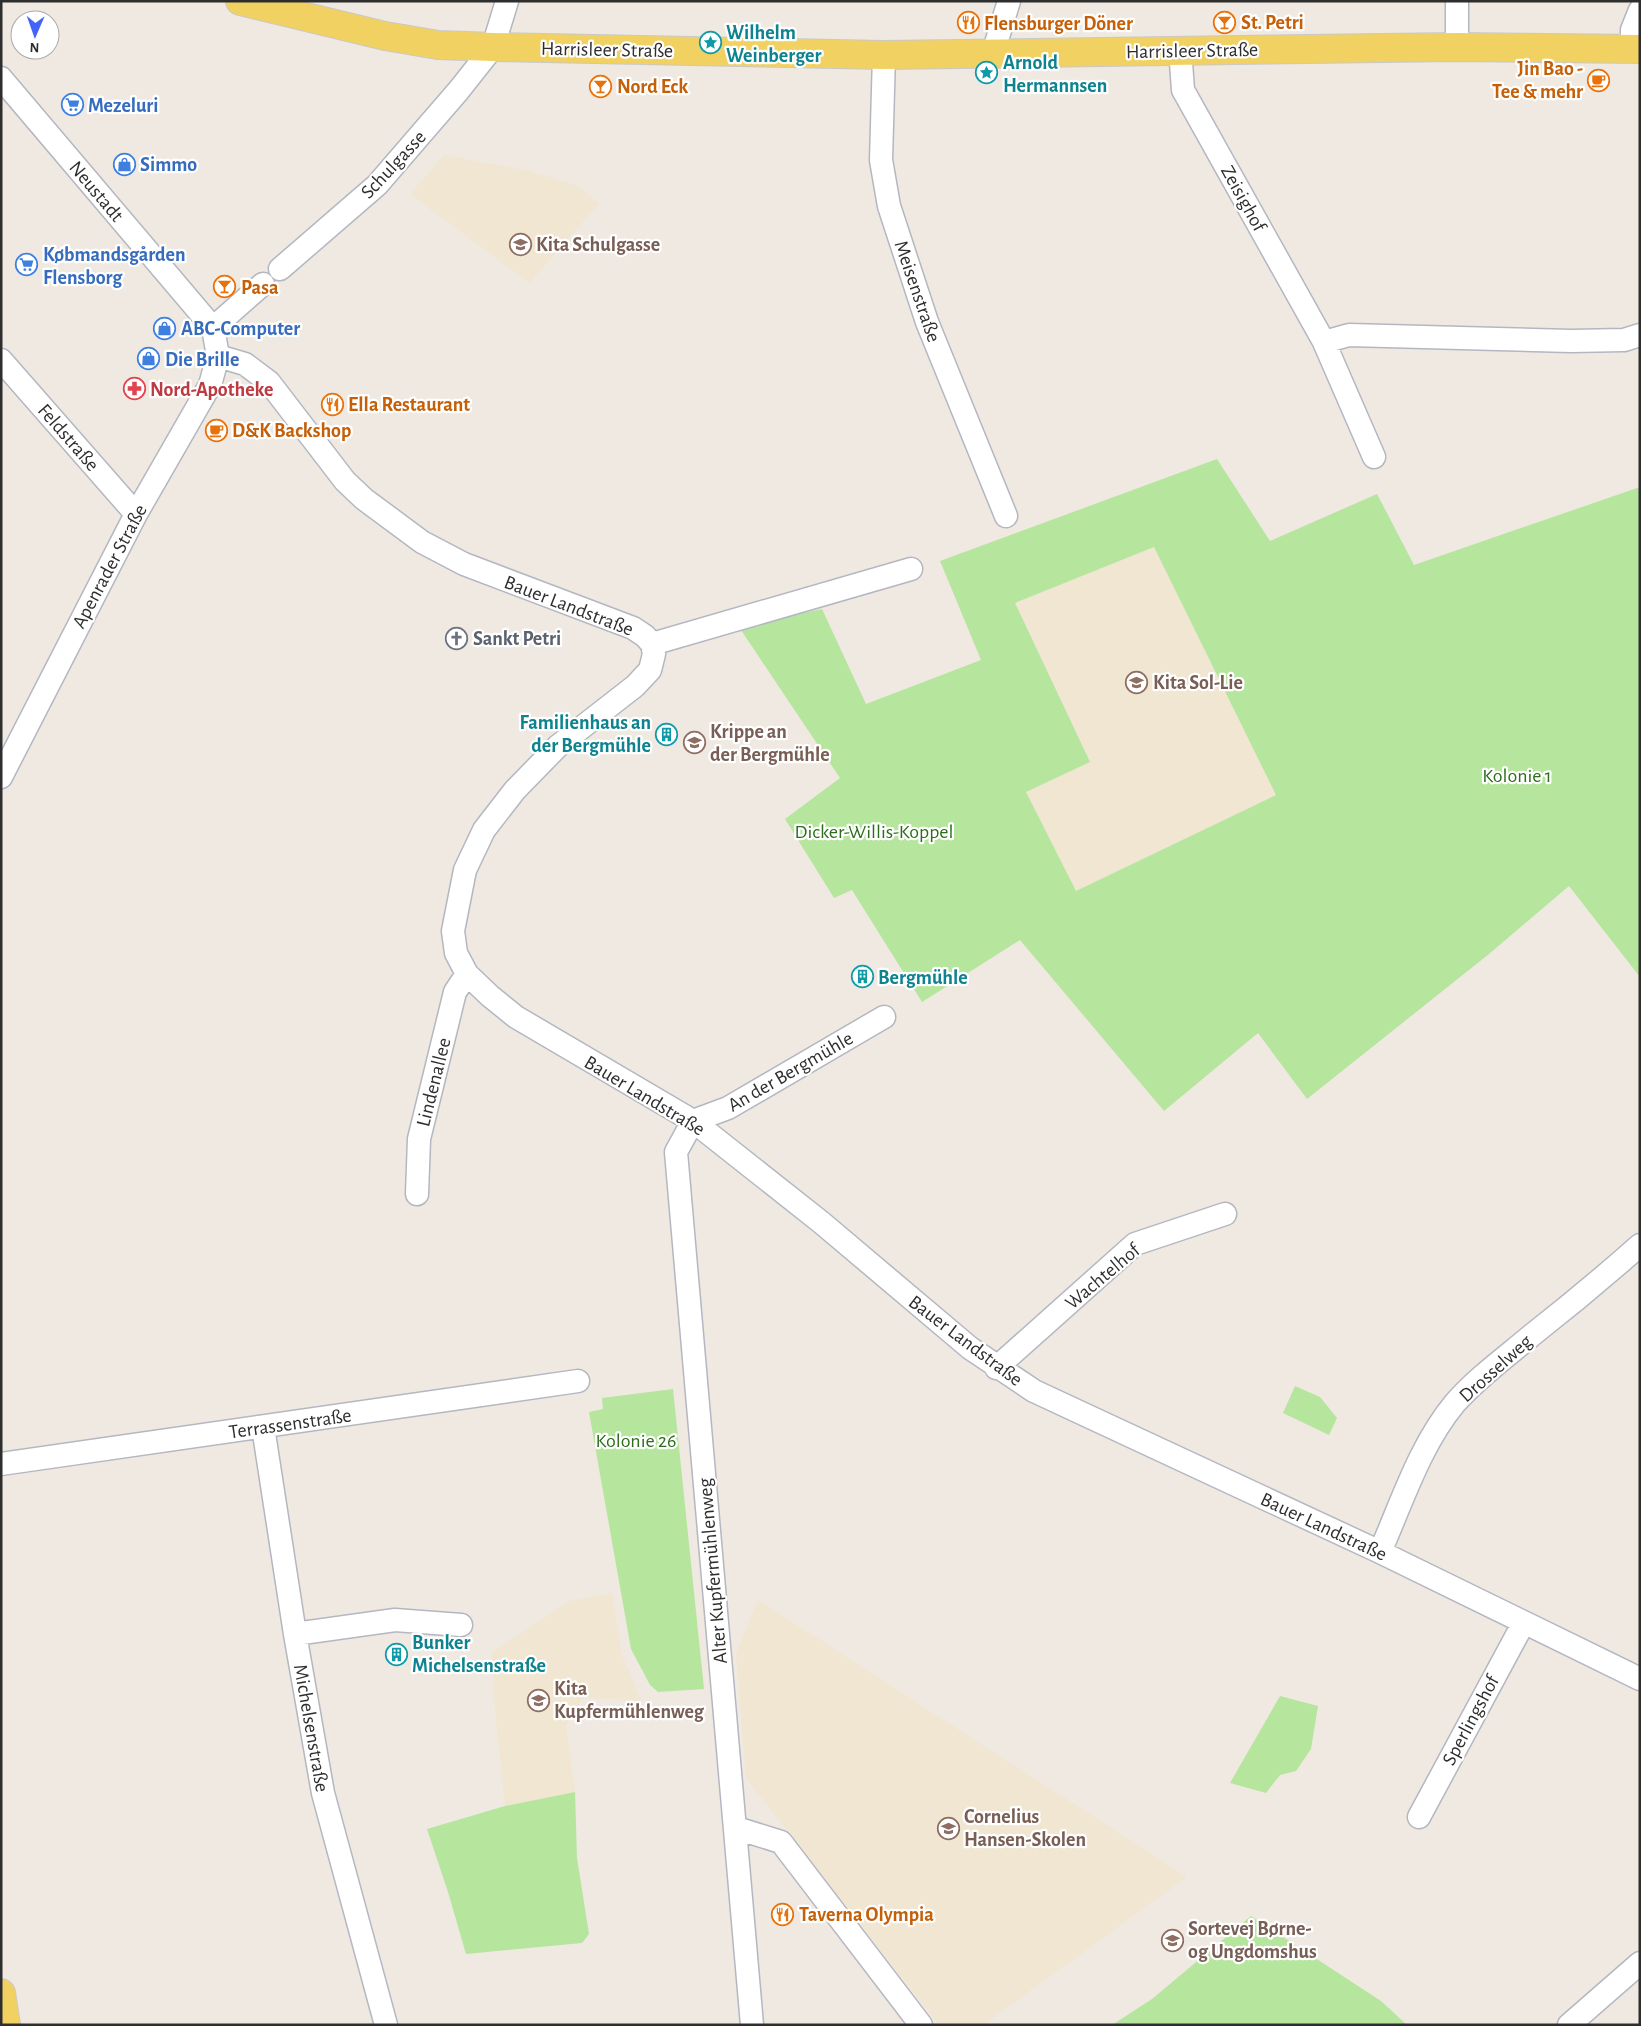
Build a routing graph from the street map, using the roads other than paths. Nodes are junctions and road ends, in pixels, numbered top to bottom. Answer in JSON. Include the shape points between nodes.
{"nodes":[{"id":1,"x":507,"y":1,"type":"edge"},
{"id":2,"x":1009,"y":1,"type":"edge"},
{"id":3,"x":1457,"y":1,"type":"edge"},
{"id":4,"x":253,"y":3,"type":"edge"},
{"id":5,"x":1640,"y":10,"type":"edge"},
{"id":6,"x":493,"y":47,"type":"junction"},
{"id":7,"x":1457,"y":47,"type":"junction"},
{"id":8,"x":1180,"y":49,"type":"junction"},
{"id":9,"x":1636,"y":49,"type":"edge"},
{"id":10,"x":993,"y":52,"type":"junction"},
{"id":11,"x":884,"y":55,"type":"junction"},
{"id":12,"x":1,"y":78,"type":"edge"},
{"id":13,"x":213,"y":328,"type":"junction"},
{"id":14,"x":1640,"y":334,"type":"edge"},
{"id":15,"x":1324,"y":342,"type":"junction"},
{"id":16,"x":218,"y":356,"type":"junction"},
{"id":17,"x":1,"y":360,"type":"edge"},
{"id":18,"x":1374,"y":457,"type":"dead end"},
{"id":19,"x":136,"y":514,"type":"junction"},
{"id":20,"x":1006,"y":516,"type":"dead end"},
{"id":21,"x":911,"y":568,"type":"dead end"},
{"id":22,"x":652,"y":644,"type":"junction"},
{"id":23,"x":1,"y":777,"type":"edge"},
{"id":24,"x":467,"y":974,"type":"junction"},
{"id":25,"x":884,"y":1017,"type":"dead end"},
{"id":26,"x":693,"y":1121,"type":"junction"},
{"id":27,"x":417,"y":1194,"type":"dead end"},
{"id":28,"x":1224,"y":1214,"type":"dead end"},
{"id":29,"x":1640,"y":1245,"type":"edge"},
{"id":30,"x":996,"y":1368,"type":"junction"},
{"id":31,"x":578,"y":1381,"type":"dead end"},
{"id":32,"x":263,"y":1427,"type":"junction"},
{"id":33,"x":1,"y":1464,"type":"edge"},
{"id":34,"x":1380,"y":1552,"type":"junction"},
{"id":35,"x":1522,"y":1624,"type":"junction"},
{"id":36,"x":461,"y":1625,"type":"dead end"},
{"id":37,"x":295,"y":1634,"type":"junction"},
{"id":38,"x":1640,"y":1679,"type":"edge"},
{"id":39,"x":1419,"y":1817,"type":"dead end"},
{"id":40,"x":736,"y":1828,"type":"junction"},
{"id":41,"x":1640,"y":1963,"type":"edge"},
{"id":42,"x":1,"y":1993,"type":"edge"},
{"id":43,"x":6,"y":2025,"type":"edge"},
{"id":44,"x":386,"y":2025,"type":"edge"},
{"id":45,"x":752,"y":2025,"type":"edge"},
{"id":46,"x":921,"y":2025,"type":"edge"},
{"id":47,"x":1569,"y":2025,"type":"edge"}],
"edges":[{"from":1,"to":6,"type":"street"},
{"from":2,"to":10,"type":"street"},
{"from":3,"to":7,"type":"street"},
{"from":4,"to":6,"type":"main road","name":"Harrisleer Straße","via":[[385,36],[438,44]]},
{"from":5,"to":9,"type":"street","via":[[1632,30]]},
{"from":6,"to":11,"type":"main road","name":"Harrisleer Straße"},
{"from":6,"to":13,"type":"street","name":"Schulgasse","via":[[377,185]]},
{"from":7,"to":8,"type":"main road","name":"Harrisleer Straße"},
{"from":7,"to":9,"type":"main road","name":"Harrisleer Straße"},
{"from":8,"to":10,"type":"main road","name":"Harrisleer Straße"},
{"from":8,"to":15,"type":"street","name":"Zeisighof","via":[[1183,90]]},
{"from":10,"to":11,"type":"main road","name":"Harrisleer Straße"},
{"from":11,"to":20,"type":"street","name":"Meisenstraße","via":[[881,160],[889,206],[927,322]]},
{"from":12,"to":13,"type":"street","name":"Neustadt"},
{"from":13,"to":16,"type":"street"},
{"from":14,"to":15,"type":"street","via":[[1624,340],[1571,341],[1349,335]]},
{"from":15,"to":18,"type":"street","name":"Zeisighof"},
{"from":16,"to":19,"type":"street","name":"Apenrader Straße","via":[[210,385]]},
{"from":16,"to":22,"type":"street","name":"Bauer Landstraße","via":[[245,364],[269,382],[345,481],[422,542],[464,564],[633,628]]},
{"from":17,"to":19,"type":"street","name":"Feldstraße"},
{"from":19,"to":23,"type":"street","name":"Apenrader Straße"},
{"from":21,"to":22,"type":"street"},
{"from":22,"to":24,"type":"street","name":"Bauer Landstraße","via":[[654,654],[650,670],[635,686],[558,746],[515,790],[484,830],[466,870],[453,931],[456,953]]},
{"from":24,"to":26,"type":"street","name":"Bauer Landstraße","via":[[516,1017]]},
{"from":24,"to":27,"type":"street","name":"Lindenallee","via":[[455,992],[419,1139]]},
{"from":25,"to":26,"type":"street","name":"An der Bergmühle","via":[[728,1108]]},
{"from":26,"to":30,"type":"street","name":"Bauer Landstraße"},
{"from":26,"to":40,"type":"street","name":"Alter Kupfermühlenweg","via":[[676,1152],[721,1690]]},
{"from":28,"to":30,"type":"street","name":"Wachtelhof","via":[[1135,1244]]},
{"from":29,"to":34,"type":"street","name":"Drosselweg","via":[[1487,1371],[1455,1403],[1419,1462]]},
{"from":30,"to":34,"type":"street","name":"Bauer Landstraße","via":[[1034,1391]]},
{"from":31,"to":32,"type":"street","name":"Terrassenstraße"},
{"from":32,"to":33,"type":"street","name":"Terrassenstraße"},
{"from":32,"to":37,"type":"street","name":"Michelsenstraße"},
{"from":34,"to":35,"type":"street","name":"Bauer Landstraße"},
{"from":35,"to":38,"type":"street","name":"Bauer Landstraße"},
{"from":35,"to":39,"type":"street","name":"Sperlingshof"},
{"from":36,"to":37,"type":"street","via":[[395,1620]]},
{"from":37,"to":44,"type":"street","name":"Michelsenstraße","via":[[323,1793]]},
{"from":40,"to":45,"type":"street","name":"Alter Kupfermühlenweg"},
{"from":40,"to":46,"type":"street","via":[[781,1842]]},
{"from":41,"to":47,"type":"street"},
{"from":42,"to":43,"type":"main road"}]}
